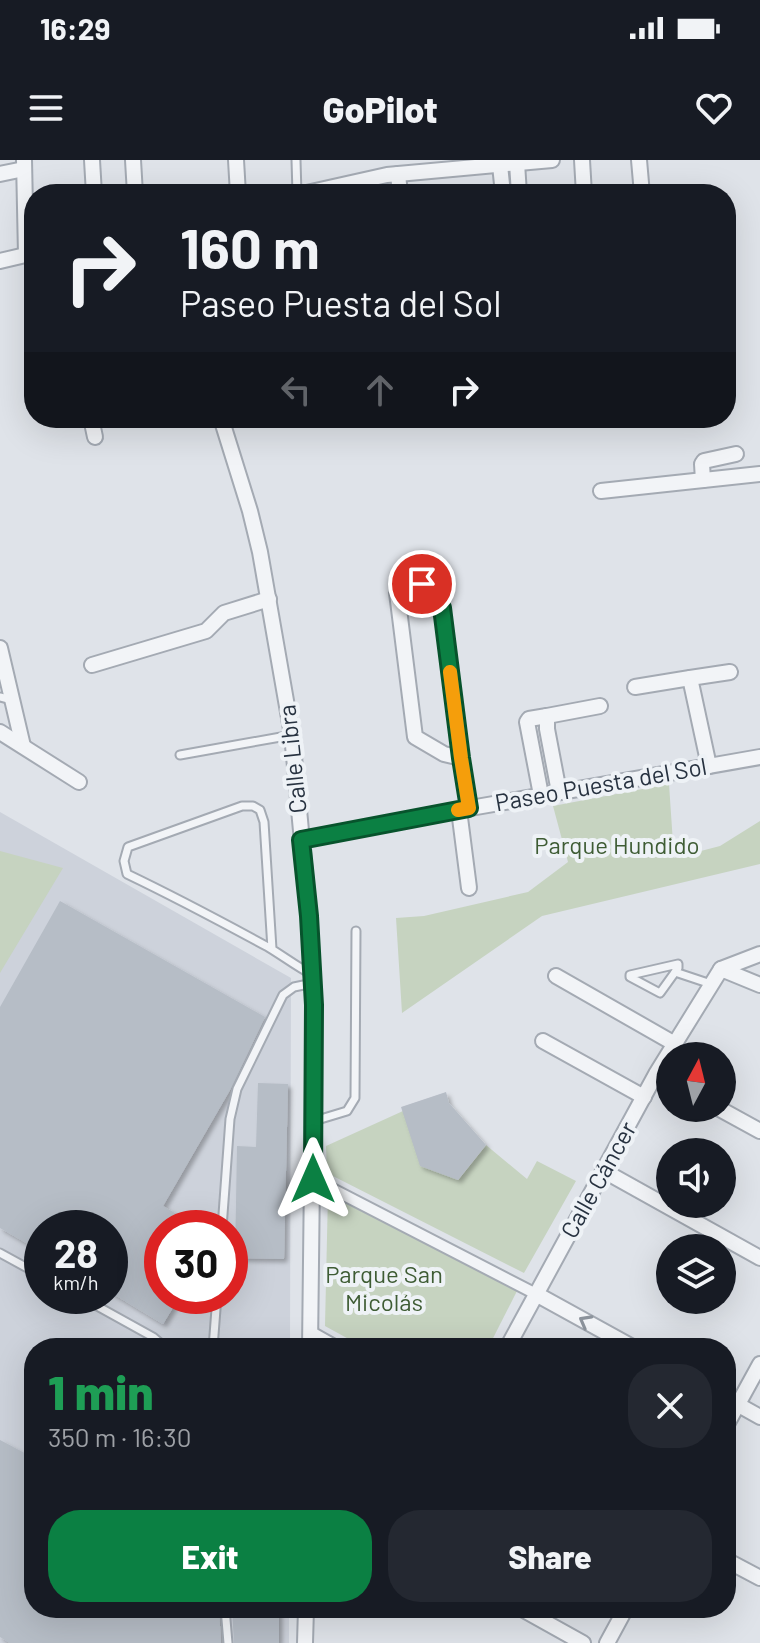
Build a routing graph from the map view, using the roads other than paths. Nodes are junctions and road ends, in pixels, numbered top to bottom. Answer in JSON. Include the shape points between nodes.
{"nodes":[{"id":1,"x":92,"y":160,"type":"edge"},
{"id":2,"x":133,"y":160,"type":"edge"},
{"id":3,"x":236,"y":160,"type":"edge"},
{"id":4,"x":296,"y":160,"type":"edge"},
{"id":5,"x":552,"y":160,"type":"edge"},
{"id":6,"x":582,"y":160,"type":"edge"},
{"id":7,"x":639,"y":160,"type":"edge"},
{"id":8,"x":517,"y":163,"type":"junction"},
{"id":9,"x":24,"y":164,"type":"edge"},
{"id":10,"x":500,"y":165,"type":"junction"},
{"id":11,"x":0,"y":174,"type":"edge"},
{"id":12,"x":398,"y":174,"type":"junction"},
{"id":13,"x":25,"y":184,"type":"edge"},
{"id":14,"x":93,"y":184,"type":"edge"},
{"id":15,"x":134,"y":184,"type":"edge"},
{"id":16,"x":237,"y":184,"type":"edge"},
{"id":17,"x":298,"y":184,"type":"edge"},
{"id":18,"x":348,"y":184,"type":"edge"},
{"id":19,"x":399,"y":184,"type":"edge"},
{"id":20,"x":502,"y":184,"type":"edge"},
{"id":21,"x":518,"y":184,"type":"edge"},
{"id":22,"x":583,"y":184,"type":"edge"},
{"id":23,"x":641,"y":184,"type":"edge"},
{"id":24,"x":24,"y":255,"type":"edge"},
{"id":25,"x":0,"y":261,"type":"edge"},
{"id":26,"x":93,"y":428,"type":"edge"},
{"id":27,"x":224,"y":428,"type":"edge"},
{"id":28,"x":95,"y":437,"type":"dead end"},
{"id":29,"x":736,"y":454,"type":"dead end"},
{"id":30,"x":760,"y":474,"type":"edge"},
{"id":31,"x":703,"y":480,"type":"junction"},
{"id":32,"x":601,"y":491,"type":"dead end"},
{"id":33,"x":269,"y":599,"type":"junction"},
{"id":34,"x":0,"y":648,"type":"edge"},
{"id":35,"x":92,"y":665,"type":"dead end"},
{"id":36,"x":730,"y":672,"type":"dead end"},
{"id":37,"x":690,"y":678,"type":"junction"},
{"id":38,"x":635,"y":687,"type":"dead end"},
{"id":39,"x":6,"y":699,"type":"edge"},
{"id":40,"x":600,"y":706,"type":"dead end"},
{"id":41,"x":547,"y":716,"type":"junction"},
{"id":42,"x":0,"y":732,"type":"edge"},
{"id":43,"x":292,"y":735,"type":"junction"},
{"id":44,"x":23,"y":746,"type":"junction"},
{"id":45,"x":180,"y":755,"type":"dead end"},
{"id":46,"x":760,"y":757,"type":"edge"},
{"id":47,"x":461,"y":758,"type":"junction"},
{"id":48,"x":709,"y":766,"type":"junction"},
{"id":49,"x":79,"y":782,"type":"dead end"},
{"id":50,"x":559,"y":792,"type":"junction"},
{"id":51,"x":541,"y":795,"type":"junction"},
{"id":52,"x":464,"y":809,"type":"junction"},
{"id":53,"x":301,"y":840,"type":"junction"},
{"id":54,"x":469,"y":888,"type":"dead end"},
{"id":55,"x":356,"y":931,"type":"dead end"},
{"id":56,"x":272,"y":949,"type":"junction"},
{"id":57,"x":760,"y":954,"type":"edge"},
{"id":58,"x":721,"y":969,"type":"junction"},
{"id":59,"x":675,"y":972,"type":"junction"},
{"id":60,"x":556,"y":976,"type":"dead end"},
{"id":61,"x":313,"y":979,"type":"junction"},
{"id":62,"x":711,"y":984,"type":"junction"},
{"id":63,"x":760,"y":985,"type":"edge"},
{"id":64,"x":543,"y":1041,"type":"dead end"},
{"id":65,"x":672,"y":1042,"type":"edge"},
{"id":66,"x":676,"y":1042,"type":"edge"},
{"id":67,"x":656,"y":1085,"type":"edge"},
{"id":68,"x":644,"y":1097,"type":"junction"},
{"id":69,"x":736,"y":1118,"type":"edge"},
{"id":70,"x":314,"y":1121,"type":"junction"},
{"id":71,"x":760,"y":1131,"type":"edge"},
{"id":72,"x":604,"y":1171,"type":"junction"},
{"id":73,"x":313,"y":1179,"type":"junction"},
{"id":74,"x":223,"y":1210,"type":"edge"},
{"id":75,"x":0,"y":1253,"type":"edge"},
{"id":76,"x":760,"y":1258,"type":"edge"},
{"id":77,"x":24,"y":1266,"type":"edge"},
{"id":78,"x":536,"y":1294,"type":"junction"},
{"id":79,"x":111,"y":1314,"type":"edge"},
{"id":80,"x":216,"y":1314,"type":"edge"},
{"id":81,"x":154,"y":1338,"type":"edge"},
{"id":82,"x":214,"y":1338,"type":"edge"},
{"id":83,"x":310,"y":1338,"type":"edge"},
{"id":84,"x":512,"y":1338,"type":"edge"},
{"id":85,"x":616,"y":1338,"type":"edge"},
{"id":86,"x":760,"y":1364,"type":"edge"},
{"id":87,"x":736,"y":1397,"type":"edge"},
{"id":88,"x":736,"y":1404,"type":"edge"},
{"id":89,"x":760,"y":1417,"type":"edge"},
{"id":90,"x":736,"y":1565,"type":"edge"},
{"id":91,"x":760,"y":1578,"type":"edge"},
{"id":92,"x":226,"y":1618,"type":"edge"},
{"id":93,"x":306,"y":1618,"type":"edge"},
{"id":94,"x":538,"y":1618,"type":"edge"},
{"id":95,"x":621,"y":1618,"type":"edge"},
{"id":96,"x":228,"y":1643,"type":"edge"},
{"id":97,"x":305,"y":1643,"type":"edge"},
{"id":98,"x":583,"y":1643,"type":"edge"},
{"id":99,"x":607,"y":1643,"type":"edge"}],
"edges":[{"from":1,"to":14,"type":"street"},
{"from":2,"to":15,"type":"street"},
{"from":3,"to":16,"type":"street"},
{"from":4,"to":17,"type":"lane"},
{"from":5,"to":8,"type":"street"},
{"from":6,"to":22,"type":"street"},
{"from":7,"to":23,"type":"street"},
{"from":8,"to":10,"type":"street"},
{"from":8,"to":21,"type":"street"},
{"from":9,"to":11,"type":"street"},
{"from":9,"to":13,"type":"street"},
{"from":10,"to":12,"type":"street"},
{"from":10,"to":20,"type":"street"},
{"from":12,"to":18,"type":"street"},
{"from":12,"to":19,"type":"street"},
{"from":24,"to":25,"type":"street"},
{"from":26,"to":28,"type":"street"},
{"from":27,"to":33,"type":"street","name":"Calle Libra"},
{"from":29,"to":31,"type":"street","via":[[704,461]]},
{"from":30,"to":31,"type":"street"},
{"from":31,"to":32,"type":"street"},
{"from":33,"to":35,"type":"street","via":[[224,613],[206,631]]},
{"from":33,"to":43,"type":"street","name":"Calle Libra"},
{"from":34,"to":39,"type":"street"},
{"from":36,"to":37,"type":"street"},
{"from":37,"to":38,"type":"street"},
{"from":37,"to":48,"type":"street"},
{"from":39,"to":44,"type":"street"},
{"from":40,"to":41,"type":"street"},
{"from":41,"to":50,"type":"street"},
{"from":41,"to":51,"type":"street","via":[[527,722]]},
{"from":42,"to":44,"type":"street"},
{"from":43,"to":45,"type":"lane"},
{"from":43,"to":53,"type":"street","name":"Calle Libra"},
{"from":44,"to":49,"type":"street"},
{"from":46,"to":48,"type":"street","name":"Paseo Puesta del Sol"},
{"from":47,"to":47,"type":"street","via":[[415,737],[397,593],[406,585],[422,584],[442,608]]},
{"from":47,"to":52,"type":"street"},
{"from":48,"to":50,"type":"street","name":"Paseo Puesta del Sol"},
{"from":50,"to":51,"type":"street","name":"Paseo Puesta del Sol"},
{"from":51,"to":52,"type":"street","name":"Paseo Puesta del Sol"},
{"from":52,"to":53,"type":"street","name":"Paseo Puesta del Sol"},
{"from":52,"to":54,"type":"street"},
{"from":53,"to":61,"type":"street","name":"Calle Libra"},
{"from":55,"to":70,"type":"lane","via":[[355,1098],[347,1111]]},
{"from":56,"to":56,"type":"lane","via":[[127,874],[128,847],[242,806],[260,810]]},
{"from":56,"to":61,"type":"lane"},
{"from":57,"to":58,"type":"street"},
{"from":58,"to":62,"type":"street","name":"Calle Cáncer"},
{"from":58,"to":63,"type":"street"},
{"from":59,"to":59,"type":"lane","via":[[659,993],[630,977],[678,964]]},
{"from":59,"to":62,"type":"lane"},
{"from":60,"to":65,"type":"street"},
{"from":61,"to":70,"type":"street","name":"Calle Libra"},
{"from":61,"to":74,"type":"lane","via":[[283,995],[237,1089]]},
{"from":62,"to":66,"type":"street","name":"Calle Cáncer"},
{"from":64,"to":68,"type":"street"},
{"from":67,"to":68,"type":"street","name":"Calle Cáncer"},
{"from":68,"to":72,"type":"street","name":"Calle Cáncer"},
{"from":69,"to":71,"type":"street"},
{"from":70,"to":73,"type":"street","name":"Calle Libra"},
{"from":72,"to":76,"type":"street"},
{"from":72,"to":78,"type":"street","name":"Calle Cáncer"},
{"from":73,"to":78,"type":"street"},
{"from":73,"to":83,"type":"street","name":"Calle Libra"},
{"from":75,"to":77,"type":"lane"},
{"from":78,"to":84,"type":"street","name":"Calle Cáncer"},
{"from":85,"to":78,"type":"street","one_way":true},
{"from":79,"to":81,"type":"lane"},
{"from":80,"to":82,"type":"lane"},
{"from":86,"to":87,"type":"street"},
{"from":88,"to":89,"type":"street"},
{"from":90,"to":91,"type":"street"},
{"from":92,"to":96,"type":"lane"},
{"from":93,"to":97,"type":"street"},
{"from":94,"to":98,"type":"street"},
{"from":95,"to":99,"type":"street"}]}
